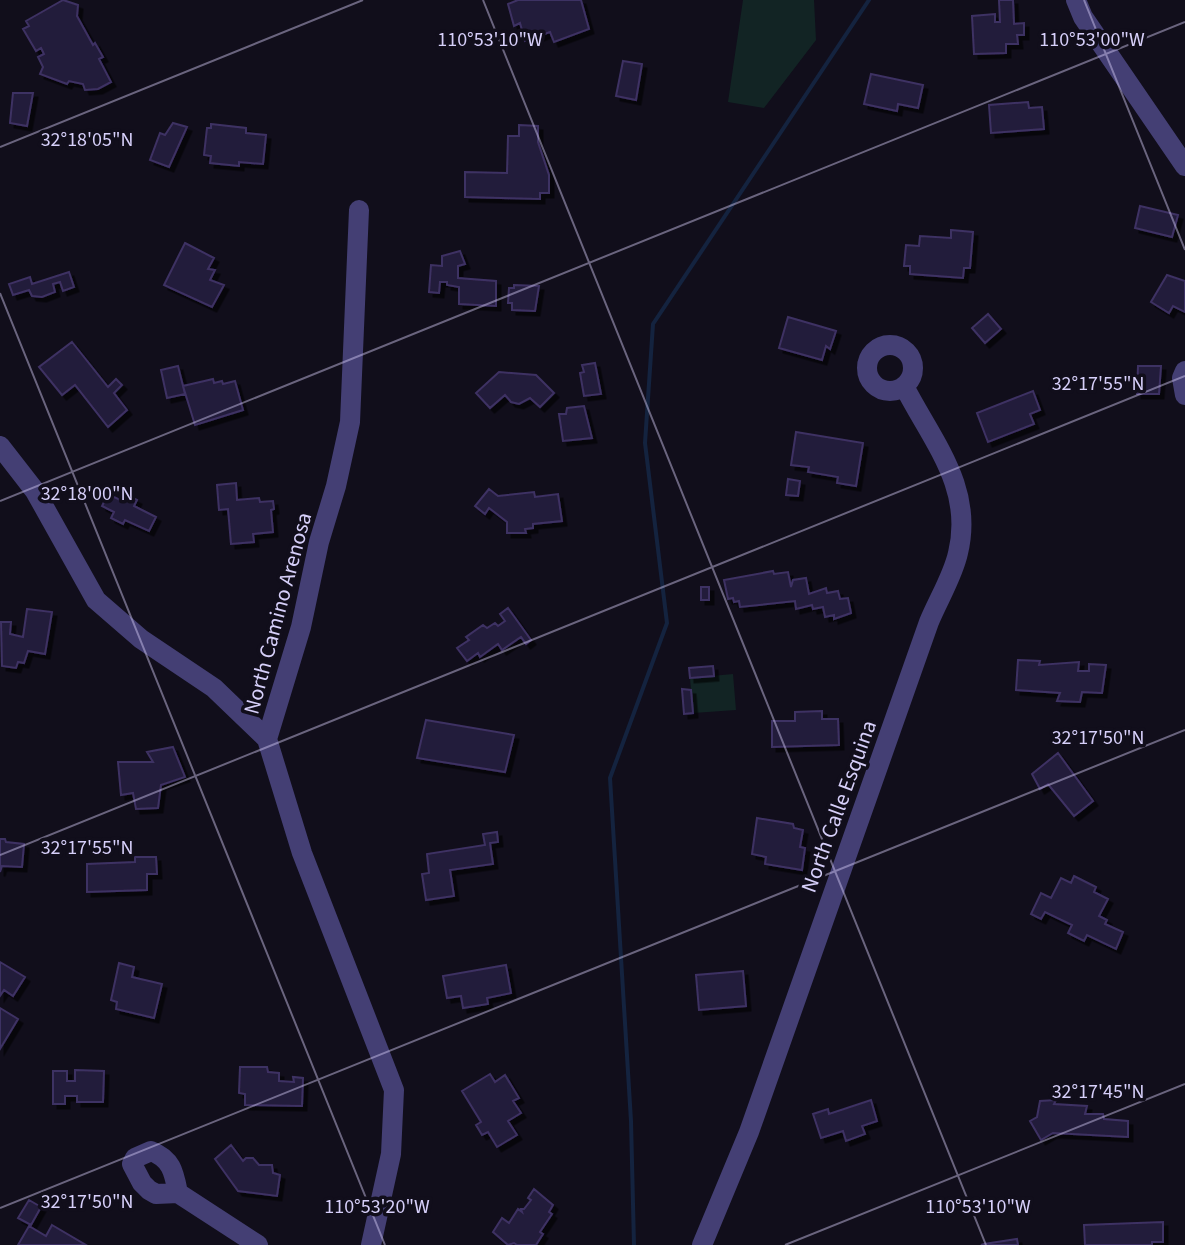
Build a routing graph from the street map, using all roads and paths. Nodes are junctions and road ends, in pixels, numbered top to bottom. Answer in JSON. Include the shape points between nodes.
{"nodes":[{"id":1,"x":1076,"y":0,"type":"edge"},
{"id":2,"x":1184,"y":162,"type":"edge"},
{"id":3,"x":359,"y":210,"type":"dead end"},
{"id":4,"x":1185,"y":371,"type":"edge"},
{"id":5,"x":904,"y":386,"type":"dead end"},
{"id":6,"x":1185,"y":395,"type":"edge"},
{"id":7,"x":0,"y":446,"type":"edge"},
{"id":8,"x":267,"y":739,"type":"junction"},
{"id":9,"x":178,"y":1193,"type":"dead end"},
{"id":10,"x":258,"y":1245,"type":"edge"},
{"id":11,"x":371,"y":1245,"type":"edge"},
{"id":12,"x":702,"y":1245,"type":"edge"}],
"edges":[{"from":1,"to":2,"type":"street"},
{"from":3,"to":8,"type":"street","name":"North Camino Arenosa","via":[[350,422],[301,627]]},
{"from":4,"to":6,"type":"street"},
{"from":5,"to":12,"type":"street","name":"North Calle Esquina","via":[[951,469],[962,501],[958,553],[749,1132]]},
{"from":7,"to":8,"type":"street","via":[[35,491],[96,600],[141,639],[214,688]]},
{"from":8,"to":11,"type":"street","name":"North Camino Arenosa","via":[[302,853],[394,1090],[391,1154]]},
{"from":9,"to":10,"type":"street"}]}
